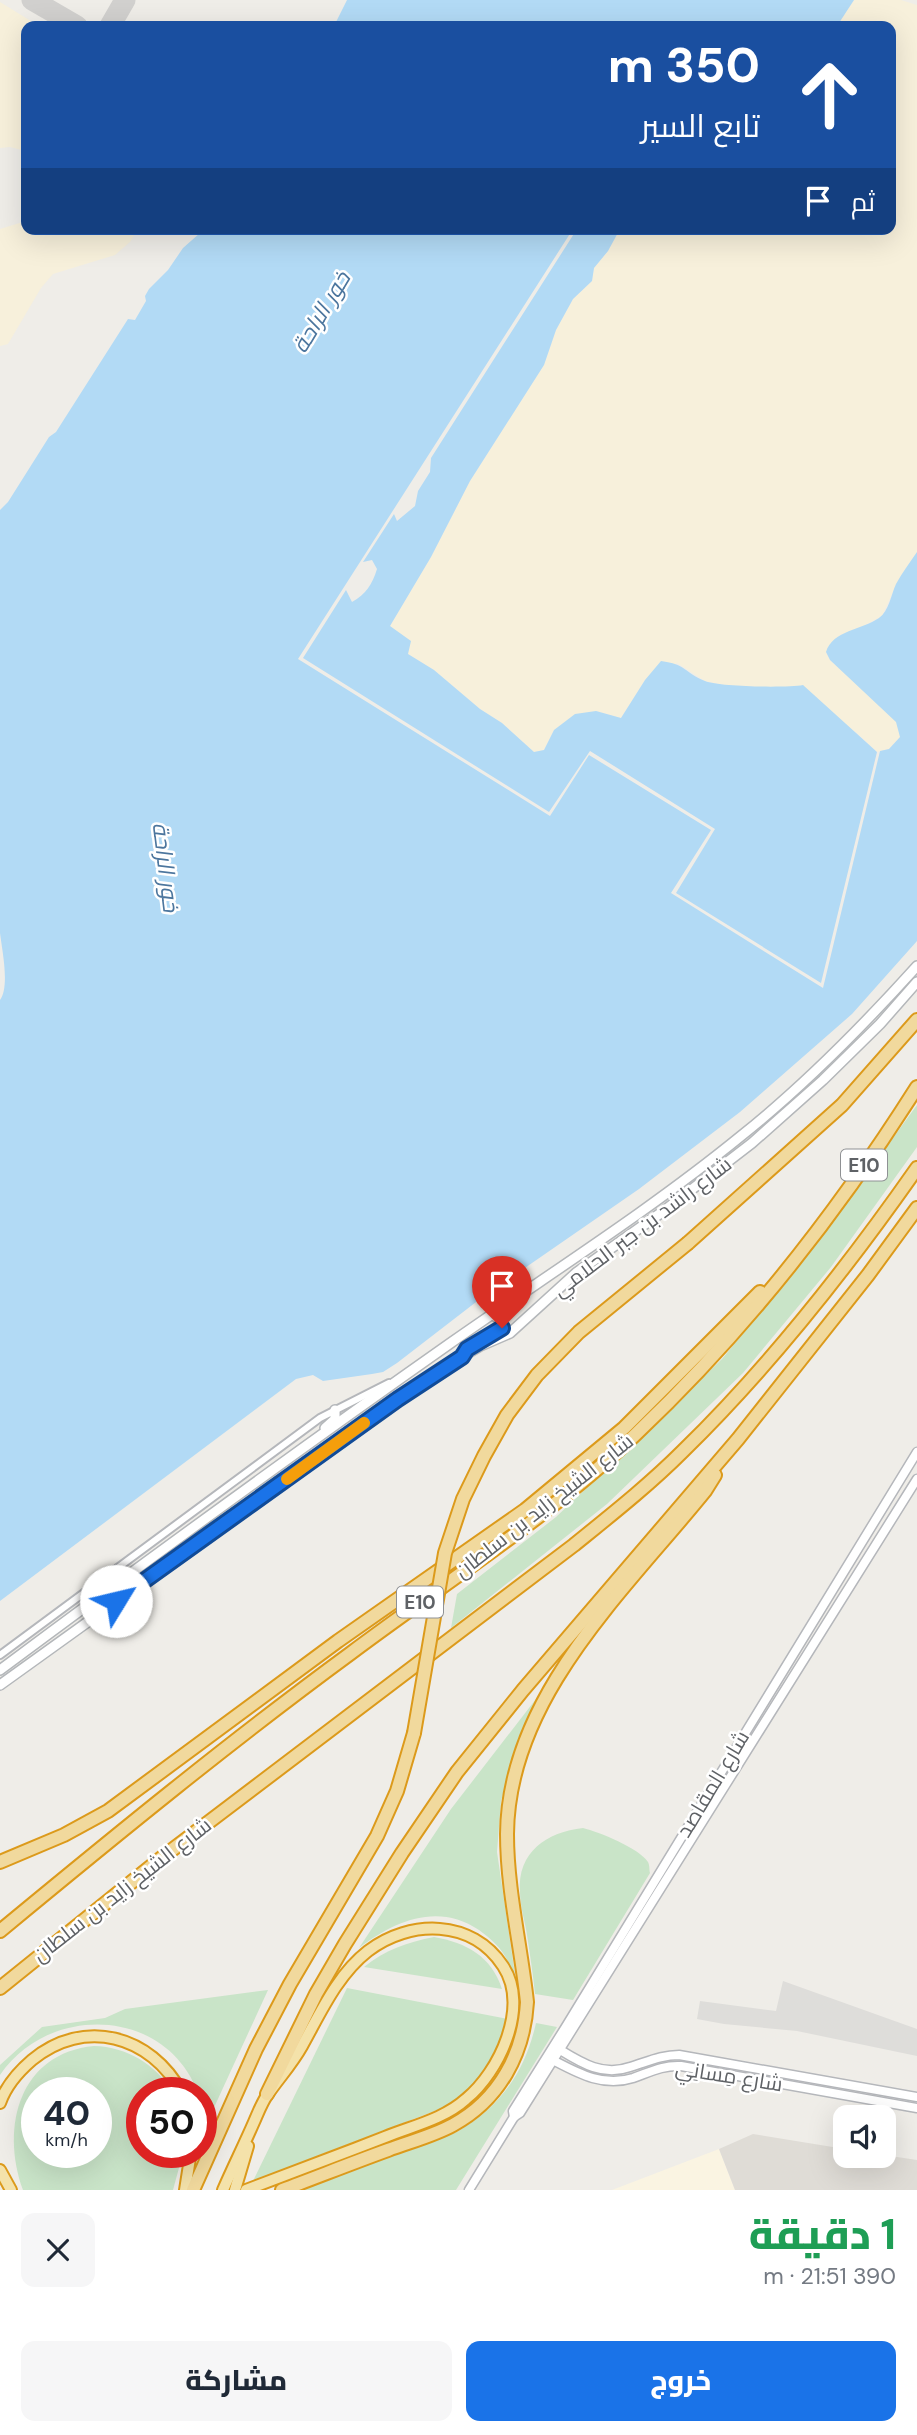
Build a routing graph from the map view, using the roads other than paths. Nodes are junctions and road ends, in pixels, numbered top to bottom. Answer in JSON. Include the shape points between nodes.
{"nodes":[{"id":1,"x":917,"y":966,"type":"edge"},
{"id":2,"x":917,"y":982,"type":"edge"},
{"id":3,"x":917,"y":1020,"type":"edge"},
{"id":4,"x":917,"y":1087,"type":"edge"},
{"id":5,"x":917,"y":1168,"type":"edge"},
{"id":6,"x":917,"y":1208,"type":"edge"},
{"id":7,"x":811,"y":1243,"type":"junction"},
{"id":8,"x":493,"y":1315,"type":"junction"},
{"id":9,"x":462,"y":1357,"type":"junction"},
{"id":10,"x":406,"y":1375,"type":"junction"},
{"id":11,"x":335,"y":1410,"type":"junction"},
{"id":12,"x":738,"y":1439,"type":"junction"},
{"id":13,"x":303,"y":1450,"type":"junction"},
{"id":14,"x":917,"y":1452,"type":"edge"},
{"id":15,"x":917,"y":1479,"type":"edge"},
{"id":16,"x":0,"y":1655,"type":"edge"},
{"id":17,"x":0,"y":1670,"type":"edge"},
{"id":18,"x":0,"y":1685,"type":"edge"},
{"id":19,"x":0,"y":1862,"type":"edge"},
{"id":20,"x":0,"y":1931,"type":"edge"},
{"id":21,"x":604,"y":1969,"type":"junction"},
{"id":22,"x":0,"y":1988,"type":"edge"},
{"id":23,"x":322,"y":1996,"type":"junction"},
{"id":24,"x":556,"y":2048,"type":"junction"},
{"id":25,"x":550,"y":2058,"type":"junction"},
{"id":26,"x":174,"y":2077,"type":"edge"},
{"id":27,"x":811,"y":2078,"type":"junction"},
{"id":28,"x":809,"y":2089,"type":"junction"},
{"id":29,"x":267,"y":2094,"type":"joint"},
{"id":30,"x":917,"y":2096,"type":"edge"},
{"id":31,"x":0,"y":2104,"type":"edge"},
{"id":32,"x":917,"y":2108,"type":"edge"},
{"id":33,"x":188,"y":2168,"type":"edge"},
{"id":34,"x":0,"y":2170,"type":"edge"},
{"id":35,"x":234,"y":2181,"type":"edge"},
{"id":36,"x":11,"y":2190,"type":"edge"},
{"id":37,"x":185,"y":2190,"type":"edge"},
{"id":38,"x":193,"y":2190,"type":"edge"},
{"id":39,"x":223,"y":2190,"type":"edge"},
{"id":40,"x":246,"y":2190,"type":"edge"},
{"id":41,"x":282,"y":2190,"type":"edge"},
{"id":42,"x":469,"y":2190,"type":"edge"}],
"edges":[{"from":1,"to":8,"type":"main road","name":"شارع راشد بن جبر الحلامي","via":[[834,1054],[744,1134]]},
{"from":2,"to":9,"type":"main road","name":"شارع راشد بن جبر الحلامي","via":[[823,1080],[752,1143],[576,1273],[510,1333]]},
{"from":3,"to":38,"type":"highway","bridge":true,"via":[[842,1105],[688,1243],[579,1332],[537,1375],[507,1415],[463,1499],[445,1553],[414,1733],[397,1791],[377,1836],[256,2049]]},
{"from":4,"to":7,"type":"highway","name":"شارع الشيخ زايد بن سلطان","number":"E10"},
{"from":5,"to":22,"type":"highway","name":"شارع الشيخ زايد بن سلطان","number":"E10","via":[[778,1349],[706,1427],[629,1500],[164,1856]]},
{"from":6,"to":12,"type":"highway"},
{"from":7,"to":19,"type":"highway","via":[[624,1428],[525,1510],[108,1811]]},
{"from":7,"to":20,"type":"highway","name":"شارع الشيخ زايد بن سلطان","number":"E10","via":[[677,1395],[590,1476],[330,1668]]},
{"from":8,"to":9,"type":"main road","via":[[501,1320],[502,1328],[467,1349]]},
{"from":8,"to":10,"type":"main road","name":"شارع راشد بن جبر الحلامي"},
{"from":9,"to":18,"type":"main road","name":"شارع راشد بن جبر الحلامي"},
{"from":10,"to":11,"type":"street"},
{"from":10,"to":13,"type":"main road","name":"شارع راشد بن جبر الحلامي"},
{"from":11,"to":13,"type":"main road","via":[[335,1419]]},
{"from":11,"to":16,"type":"street"},
{"from":12,"to":23,"type":"highway","via":[[457,1772],[345,1944]]},
{"from":12,"to":41,"type":"highway","via":[[705,1491],[560,1672],[520,1756],[510,1794],[508,1852],[526,1989],[526,2024],[512,2065],[479,2108],[452,2126]]},
{"from":13,"to":17,"type":"main road","name":"شارع راشد بن جبر الحلامي"},
{"from":14,"to":21,"type":"street","name":"شارع المقاصد"},
{"from":15,"to":21,"type":"street","name":"شارع المقاصد"},
{"from":21,"to":24,"type":"street","name":"شارع المقاصد"},
{"from":23,"to":29,"type":"highway"},
{"from":23,"to":40,"type":"highway","via":[[369,1951],[393,1937],[434,1927],[472,1937],[504,1967],[511,1987],[512,2021],[489,2074],[448,2113]]},
{"from":24,"to":25,"type":"street","name":"شارع المقاصد"},
{"from":24,"to":27,"type":"street","name":"شارع مِسانِي","via":[[608,2071],[679,2055]]},
{"from":25,"to":28,"type":"street","name":"شارع مِسانِي","via":[[602,2081],[629,2080],[675,2065]]},
{"from":25,"to":42,"type":"street","name":"شارع المقاصد","via":[[521,2095],[514,2117]]},
{"from":26,"to":31,"type":"highway","via":[[146,2050],[94,2036],[42,2052],[13,2079]]},
{"from":27,"to":28,"type":"street"},
{"from":27,"to":30,"type":"street","name":"شارع مِسانِي"},
{"from":28,"to":32,"type":"street","name":"شارع مِسانِي"},
{"from":29,"to":35,"type":"highway"},
{"from":33,"to":37,"type":"highway"},
{"from":34,"to":36,"type":"highway"},
{"from":35,"to":39,"type":"highway"}]}
